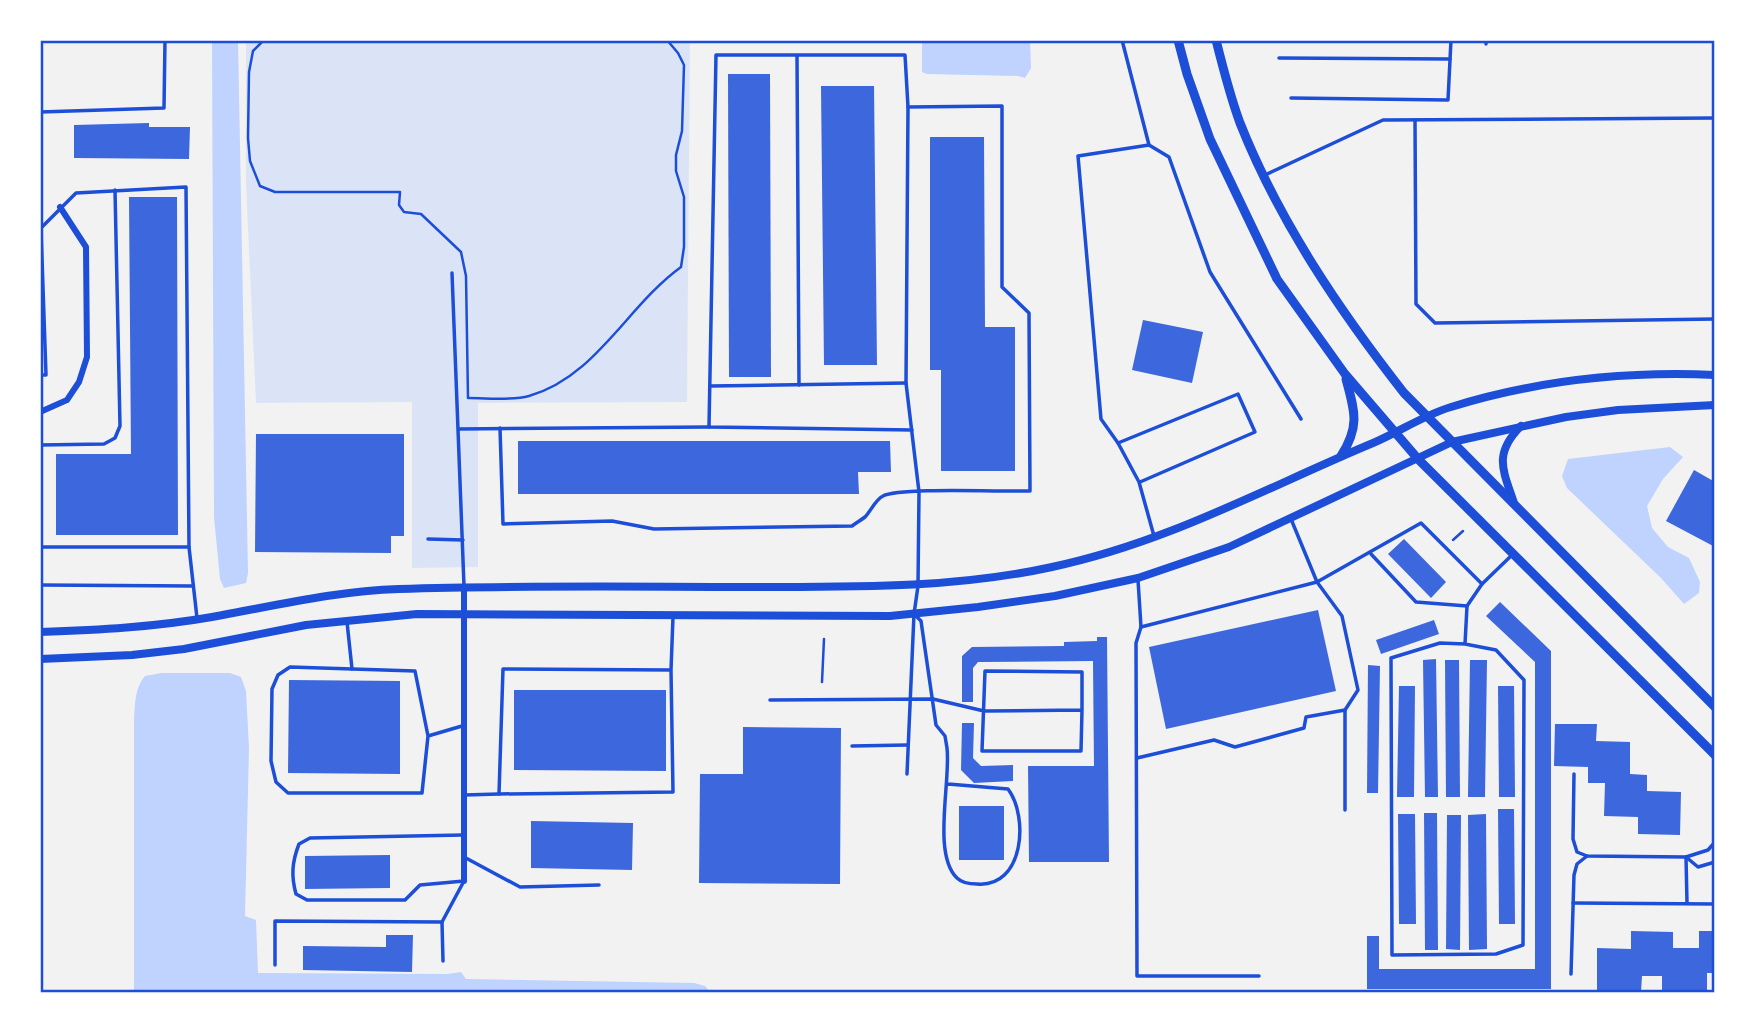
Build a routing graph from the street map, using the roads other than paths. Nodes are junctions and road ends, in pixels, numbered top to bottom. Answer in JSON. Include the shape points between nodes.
{"nodes":[{"id":1,"x":165,"y":40,"type":"edge"},
{"id":2,"x":1122,"y":40,"type":"edge"},
{"id":3,"x":1178,"y":40,"type":"edge"},
{"id":4,"x":1216,"y":40,"type":"edge"},
{"id":5,"x":1451,"y":40,"type":"edge"},
{"id":6,"x":797,"y":56,"type":"junction"},
{"id":7,"x":1279,"y":58,"type":"dead end"},
{"id":8,"x":1450,"y":58,"type":"junction"},
{"id":9,"x":1291,"y":99,"type":"dead end"},
{"id":10,"x":908,"y":107,"type":"junction"},
{"id":11,"x":40,"y":112,"type":"edge"},
{"id":12,"x":1715,"y":117,"type":"edge"},
{"id":13,"x":1415,"y":120,"type":"junction"},
{"id":14,"x":1149,"y":145,"type":"junction"},
{"id":15,"x":1265,"y":175,"type":"junction"},
{"id":16,"x":116,"y":190,"type":"junction"},
{"id":17,"x":61,"y":207,"type":"junction"},
{"id":18,"x":41,"y":228,"type":"edge"},
{"id":19,"x":452,"y":273,"type":"dead end"},
{"id":20,"x":43,"y":305,"type":"edge"},
{"id":21,"x":1715,"y":319,"type":"edge"},
{"id":22,"x":1345,"y":374,"type":"junction"},
{"id":23,"x":40,"y":375,"type":"edge"},
{"id":24,"x":1715,"y":375,"type":"edge"},
{"id":25,"x":906,"y":383,"type":"junction"},
{"id":26,"x":799,"y":385,"type":"junction"},
{"id":27,"x":710,"y":386,"type":"junction"},
{"id":28,"x":1715,"y":405,"type":"edge"},
{"id":29,"x":40,"y":412,"type":"edge"},
{"id":30,"x":1428,"y":416,"type":"junction"},
{"id":31,"x":1301,"y":419,"type":"dead end"},
{"id":32,"x":1523,"y":425,"type":"junction"},
{"id":33,"x":709,"y":427,"type":"junction"},
{"id":34,"x":500,"y":428,"type":"junction"},
{"id":35,"x":459,"y":429,"type":"junction"},
{"id":36,"x":913,"y":430,"type":"junction"},
{"id":37,"x":1395,"y":433,"type":"junction"},
{"id":38,"x":1452,"y":442,"type":"junction"},
{"id":39,"x":1118,"y":443,"type":"junction"},
{"id":40,"x":40,"y":445,"type":"edge"},
{"id":41,"x":1340,"y":456,"type":"junction"},
{"id":42,"x":1418,"y":459,"type":"junction"},
{"id":43,"x":1139,"y":482,"type":"junction"},
{"id":44,"x":919,"y":492,"type":"junction"},
{"id":45,"x":1515,"y":506,"type":"junction"},
{"id":46,"x":1291,"y":519,"type":"junction"},
{"id":47,"x":1154,"y":538,"type":"junction"},
{"id":48,"x":428,"y":539,"type":"dead end"},
{"id":49,"x":463,"y":540,"type":"junction"},
{"id":50,"x":40,"y":547,"type":"edge"},
{"id":51,"x":189,"y":547,"type":"junction"},
{"id":52,"x":1371,"y":553,"type":"junction"},
{"id":53,"x":1514,"y":554,"type":"junction"},
{"id":54,"x":1138,"y":578,"type":"junction"},
{"id":55,"x":1317,"y":582,"type":"junction"},
{"id":56,"x":1482,"y":584,"type":"junction"},
{"id":57,"x":40,"y":585,"type":"edge"},
{"id":58,"x":193,"y":586,"type":"junction"},
{"id":59,"x":918,"y":586,"type":"junction"},
{"id":60,"x":464,"y":588,"type":"junction"},
{"id":61,"x":1467,"y":606,"type":"junction"},
{"id":62,"x":465,"y":614,"type":"junction"},
{"id":63,"x":914,"y":614,"type":"junction"},
{"id":64,"x":673,"y":615,"type":"junction"},
{"id":65,"x":197,"y":620,"type":"junction"},
{"id":66,"x":347,"y":620,"type":"junction"},
{"id":67,"x":1142,"y":627,"type":"junction"},
{"id":68,"x":40,"y":632,"type":"edge"},
{"id":69,"x":1465,"y":644,"type":"junction"},
{"id":70,"x":40,"y":659,"type":"edge"},
{"id":71,"x":352,"y":669,"type":"junction"},
{"id":72,"x":671,"y":670,"type":"junction"},
{"id":73,"x":933,"y":699,"type":"junction"},
{"id":74,"x":770,"y":700,"type":"dead end"},
{"id":75,"x":911,"y":700,"type":"junction"},
{"id":76,"x":1715,"y":707,"type":"edge"},
{"id":77,"x":1082,"y":710,"type":"junction"},
{"id":78,"x":1345,"y":710,"type":"junction"},
{"id":79,"x":984,"y":711,"type":"junction"},
{"id":80,"x":464,"y":725,"type":"junction"},
{"id":81,"x":428,"y":736,"type":"junction"},
{"id":82,"x":852,"y":746,"type":"dead end"},
{"id":83,"x":907,"y":746,"type":"junction"},
{"id":84,"x":1715,"y":755,"type":"edge"},
{"id":85,"x":1137,"y":758,"type":"junction"},
{"id":86,"x":906,"y":774,"type":"dead end"},
{"id":87,"x":1573,"y":774,"type":"dead end"},
{"id":88,"x":948,"y":784,"type":"junction"},
{"id":89,"x":499,"y":794,"type":"junction"},
{"id":90,"x":464,"y":795,"type":"junction"},
{"id":91,"x":1345,"y":810,"type":"dead end"},
{"id":92,"x":464,"y":835,"type":"junction"},
{"id":93,"x":1715,"y":842,"type":"edge"},
{"id":94,"x":1587,"y":856,"type":"junction"},
{"id":95,"x":464,"y":857,"type":"junction"},
{"id":96,"x":1686,"y":857,"type":"junction"},
{"id":97,"x":1715,"y":862,"type":"edge"},
{"id":98,"x":464,"y":881,"type":"junction"},
{"id":99,"x":599,"y":885,"type":"dead end"},
{"id":100,"x":1573,"y":902,"type":"junction"},
{"id":101,"x":1687,"y":903,"type":"junction"},
{"id":102,"x":1714,"y":903,"type":"edge"},
{"id":103,"x":442,"y":922,"type":"junction"},
{"id":104,"x":443,"y":961,"type":"dead end"},
{"id":105,"x":275,"y":965,"type":"dead end"},
{"id":106,"x":1571,"y":974,"type":"dead end"},
{"id":107,"x":1259,"y":976,"type":"dead end"}],
"edges":[{"from":1,"to":11,"type":"lane","via":[[164,108]]},
{"from":2,"to":14,"type":"lane"},
{"from":3,"to":22,"type":"main road","via":[[1210,139],[1277,279]]},
{"from":4,"to":15,"type":"main road","via":[[1240,122]]},
{"from":5,"to":8,"type":"lane"},
{"from":6,"to":10,"type":"lane","via":[[905,55]]},
{"from":6,"to":26,"type":"lane"},
{"from":6,"to":27,"type":"lane","via":[[716,55]]},
{"from":7,"to":8,"type":"lane"},
{"from":8,"to":9,"type":"lane","via":[[1448,100]]},
{"from":10,"to":25,"type":"lane"},
{"from":10,"to":44,"type":"lane","via":[[1002,106],[1002,287],[1029,313],[1030,491]]},
{"from":12,"to":13,"type":"lane"},
{"from":13,"to":15,"type":"lane","via":[[1383,120]]},
{"from":13,"to":21,"type":"lane","via":[[1416,304],[1435,323]]},
{"from":14,"to":31,"type":"lane","via":[[1169,157],[1210,272]]},
{"from":14,"to":39,"type":"lane","via":[[1078,156],[1101,419]]},
{"from":15,"to":30,"type":"main road","via":[[1308,259],[1360,336]]},
{"from":16,"to":17,"type":"lane","via":[[76,193]]},
{"from":16,"to":40,"type":"lane","via":[[120,426],[115,438],[104,444]]},
{"from":16,"to":51,"type":"lane","via":[[186,187]]},
{"from":17,"to":18,"type":"lane"},
{"from":17,"to":29,"type":"street","via":[[86,247],[87,357],[67,400]]},
{"from":18,"to":20,"type":"lane"},
{"from":19,"to":35,"type":"lane"},
{"from":20,"to":23,"type":"lane","via":[[46,375]]},
{"from":22,"to":37,"type":"main road"},
{"from":22,"to":41,"type":"main road","via":[[1355,422]]},
{"from":24,"to":30,"type":"street","via":[[1615,374],[1514,391]]},
{"from":25,"to":26,"type":"lane"},
{"from":25,"to":36,"type":"lane"},
{"from":26,"to":27,"type":"lane"},
{"from":27,"to":33,"type":"lane"},
{"from":28,"to":32,"type":"street","via":[[1618,410]]},
{"from":30,"to":37,"type":"street"},
{"from":30,"to":38,"type":"main road"},
{"from":32,"to":38,"type":"street"},
{"from":32,"to":45,"type":"street","via":[[1502,454]]},
{"from":33,"to":34,"type":"lane"},
{"from":33,"to":36,"type":"lane"},
{"from":34,"to":35,"type":"lane"},
{"from":34,"to":44,"type":"lane","via":[[503,524],[612,521],[654,529],[852,526],[882,496]]},
{"from":35,"to":49,"type":"lane"},
{"from":36,"to":44,"type":"lane"},
{"from":37,"to":41,"type":"street"},
{"from":37,"to":42,"type":"main road"},
{"from":38,"to":42,"type":"street"},
{"from":38,"to":45,"type":"main road"},
{"from":39,"to":43,"type":"lane"},
{"from":39,"to":43,"type":"lane","via":[[1238,394],[1255,432]]},
{"from":41,"to":47,"type":"street","via":[[1227,510]]},
{"from":42,"to":46,"type":"street"},
{"from":42,"to":53,"type":"main road"},
{"from":43,"to":47,"type":"lane"},
{"from":44,"to":59,"type":"lane"},
{"from":45,"to":76,"type":"main road"},
{"from":46,"to":54,"type":"street"},
{"from":46,"to":55,"type":"lane"},
{"from":47,"to":59,"type":"street","via":[[1052,567]]},
{"from":48,"to":49,"type":"lane"},
{"from":49,"to":60,"type":"lane"},
{"from":50,"to":51,"type":"lane"},
{"from":51,"to":58,"type":"lane"},
{"from":52,"to":55,"type":"lane"},
{"from":52,"to":56,"type":"lane","via":[[1421,523]]},
{"from":52,"to":61,"type":"lane","via":[[1416,602]]},
{"from":53,"to":56,"type":"lane"},
{"from":53,"to":84,"type":"main road"},
{"from":54,"to":63,"type":"street","via":[[1055,596]]},
{"from":54,"to":67,"type":"lane"},
{"from":55,"to":67,"type":"lane"},
{"from":55,"to":78,"type":"lane","via":[[1342,616],[1358,690]]},
{"from":56,"to":61,"type":"lane"},
{"from":57,"to":58,"type":"lane"},
{"from":58,"to":65,"type":"lane"},
{"from":59,"to":60,"type":"street"},
{"from":59,"to":63,"type":"lane"},
{"from":60,"to":62,"type":"street"},
{"from":60,"to":65,"type":"street","via":[[340,594]]},
{"from":61,"to":69,"type":"lane"},
{"from":62,"to":64,"type":"street"},
{"from":62,"to":66,"type":"street"},
{"from":62,"to":80,"type":"street"},
{"from":63,"to":64,"type":"street"},
{"from":63,"to":73,"type":"lane","via":[[921,621]]},
{"from":63,"to":75,"type":"lane"},
{"from":64,"to":72,"type":"lane"},
{"from":65,"to":68,"type":"street"},
{"from":66,"to":70,"type":"street","via":[[184,649]]},
{"from":66,"to":71,"type":"lane"},
{"from":67,"to":85,"type":"lane","via":[[1136,643]]},
{"from":69,"to":69,"type":"lane","via":[[1496,650],[1524,680],[1523,945],[1496,954],[1392,955],[1391,659],[1440,643]]},
{"from":71,"to":81,"type":"lane","via":[[415,671]]},
{"from":71,"to":81,"type":"lane","via":[[290,667],[278,675],[272,689],[271,761],[276,782],[288,793],[422,793]]},
{"from":72,"to":89,"type":"lane","via":[[503,669]]},
{"from":72,"to":89,"type":"lane","via":[[673,792]]},
{"from":73,"to":75,"type":"lane"},
{"from":73,"to":79,"type":"lane"},
{"from":73,"to":88,"type":"lane","via":[[936,725],[947,748]]},
{"from":74,"to":75,"type":"lane"},
{"from":75,"to":83,"type":"lane"},
{"from":77,"to":79,"type":"lane"},
{"from":77,"to":79,"type":"lane","via":[[1082,672],[985,671]]},
{"from":77,"to":79,"type":"lane","via":[[1082,751],[982,751]]},
{"from":78,"to":85,"type":"lane","via":[[1306,717],[1304,728],[1235,747],[1214,740]]},
{"from":78,"to":91,"type":"lane"},
{"from":80,"to":81,"type":"lane"},
{"from":80,"to":90,"type":"street"},
{"from":82,"to":83,"type":"lane"},
{"from":83,"to":86,"type":"lane"},
{"from":85,"to":107,"type":"lane","via":[[1138,976]]},
{"from":87,"to":94,"type":"lane","via":[[1573,839],[1577,852]]},
{"from":88,"to":88,"type":"lane","via":[[946,855],[953,875],[960,882],[993,883],[1004,876],[1017,852],[1019,811],[1014,798],[1008,789]]},
{"from":89,"to":90,"type":"lane"},
{"from":90,"to":92,"type":"street"},
{"from":92,"to":95,"type":"street"},
{"from":92,"to":98,"type":"lane","via":[[310,838],[299,844],[292,879],[296,894],[307,900],[405,900],[420,885]]},
{"from":93,"to":96,"type":"lane","via":[[1708,850]]},
{"from":94,"to":96,"type":"lane"},
{"from":94,"to":100,"type":"lane","via":[[1573,875]]},
{"from":95,"to":98,"type":"street"},
{"from":95,"to":99,"type":"lane","via":[[520,887]]},
{"from":96,"to":97,"type":"lane","via":[[1698,867]]},
{"from":96,"to":101,"type":"lane"},
{"from":98,"to":103,"type":"lane"},
{"from":100,"to":101,"type":"lane"},
{"from":100,"to":106,"type":"lane"},
{"from":101,"to":102,"type":"lane"},
{"from":103,"to":104,"type":"lane"},
{"from":103,"to":105,"type":"lane","via":[[275,921]]}]}
